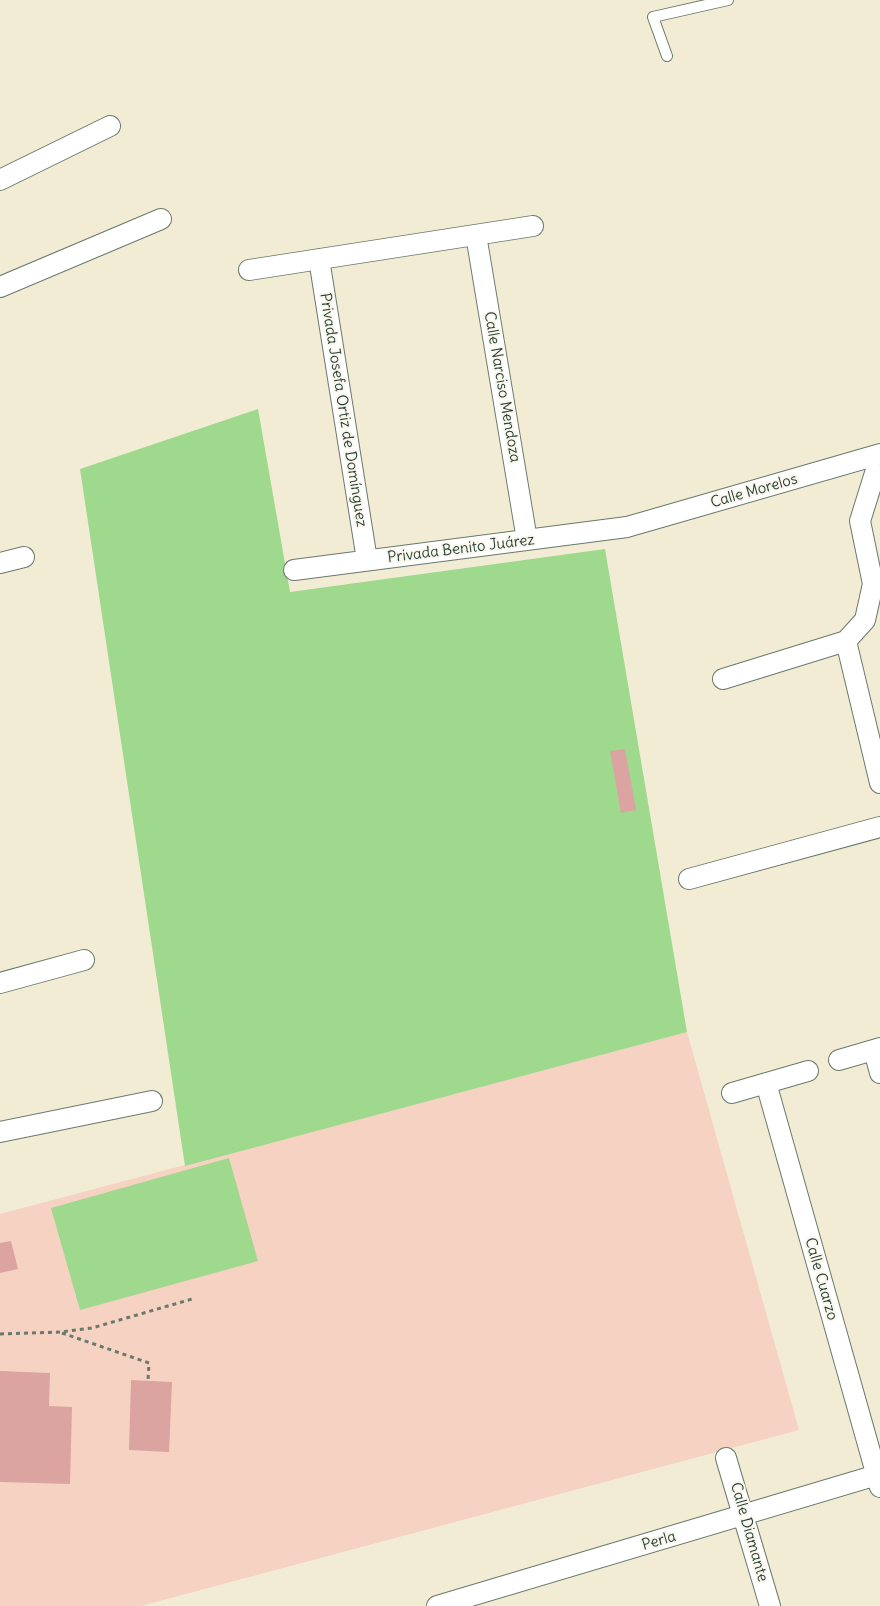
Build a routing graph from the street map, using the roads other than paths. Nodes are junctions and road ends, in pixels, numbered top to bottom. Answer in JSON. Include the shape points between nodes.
{"nodes":[{"id":1,"x":728,"y":0,"type":"edge"},
{"id":2,"x":667,"y":56,"type":"dead end"},
{"id":3,"x":110,"y":126,"type":"dead end"},
{"id":4,"x":0,"y":180,"type":"edge"},
{"id":5,"x":160,"y":219,"type":"dead end"},
{"id":6,"x":533,"y":226,"type":"dead end"},
{"id":7,"x":476,"y":235,"type":"junction"},
{"id":8,"x":319,"y":259,"type":"junction"},
{"id":9,"x":249,"y":270,"type":"dead end"},
{"id":10,"x":0,"y":287,"type":"edge"},
{"id":11,"x":880,"y":456,"type":"edge"},
{"id":12,"x":628,"y":527,"type":"joint"},
{"id":13,"x":527,"y":540,"type":"junction"},
{"id":14,"x":24,"y":558,"type":"dead end"},
{"id":15,"x":367,"y":560,"type":"junction"},
{"id":16,"x":0,"y":563,"type":"edge"},
{"id":17,"x":294,"y":570,"type":"dead end"},
{"id":18,"x":846,"y":641,"type":"junction"},
{"id":19,"x":722,"y":679,"type":"dead end"},
{"id":20,"x":880,"y":783,"type":"edge"},
{"id":21,"x":880,"y":827,"type":"edge"},
{"id":22,"x":689,"y":879,"type":"dead end"},
{"id":23,"x":84,"y":960,"type":"dead end"},
{"id":24,"x":0,"y":983,"type":"edge"},
{"id":25,"x":877,"y":1049,"type":"edge"},
{"id":26,"x":839,"y":1060,"type":"dead end"},
{"id":27,"x":808,"y":1071,"type":"dead end"},
{"id":28,"x":880,"y":1072,"type":"edge"},
{"id":29,"x":766,"y":1083,"type":"junction"},
{"id":30,"x":732,"y":1093,"type":"dead end"},
{"id":31,"x":152,"y":1101,"type":"dead end"},
{"id":32,"x":0,"y":1132,"type":"edge"},
{"id":33,"x":726,"y":1458,"type":"dead end"},
{"id":34,"x":879,"y":1479,"type":"edge"},
{"id":35,"x":744,"y":1516,"type":"junction"},
{"id":36,"x":437,"y":1606,"type":"edge"},
{"id":37,"x":770,"y":1606,"type":"edge"}],
"edges":[{"from":1,"to":2,"type":"lane","via":[[654,17]]},
{"from":3,"to":4,"type":"street"},
{"from":5,"to":10,"type":"street"},
{"from":6,"to":7,"type":"street"},
{"from":7,"to":8,"type":"street"},
{"from":7,"to":13,"type":"street","name":"Calle Narciso Mendoza"},
{"from":8,"to":9,"type":"street"},
{"from":8,"to":15,"type":"street","name":"Privada Josefa Ortiz de Domínguez"},
{"from":11,"to":12,"type":"street","name":"Calle Morelos"},
{"from":11,"to":18,"type":"street","via":[[860,521],[873,584],[865,620]]},
{"from":12,"to":13,"type":"street","name":"Privada Benito Juárez"},
{"from":13,"to":15,"type":"street","name":"Privada Benito Juárez"},
{"from":14,"to":16,"type":"street"},
{"from":15,"to":17,"type":"street","name":"Privada Benito Juárez"},
{"from":18,"to":19,"type":"street"},
{"from":18,"to":20,"type":"street"},
{"from":21,"to":22,"type":"street"},
{"from":23,"to":24,"type":"street"},
{"from":25,"to":26,"type":"street"},
{"from":25,"to":28,"type":"street"},
{"from":27,"to":29,"type":"street"},
{"from":29,"to":30,"type":"street"},
{"from":29,"to":34,"type":"street","name":"Calle Cuarzo"},
{"from":31,"to":32,"type":"street"},
{"from":33,"to":35,"type":"street","name":"Calle Diamante"},
{"from":34,"to":35,"type":"street","name":"Perla"},
{"from":35,"to":36,"type":"street","name":"Perla"},
{"from":35,"to":37,"type":"street","name":"Calle Diamante"}]}
